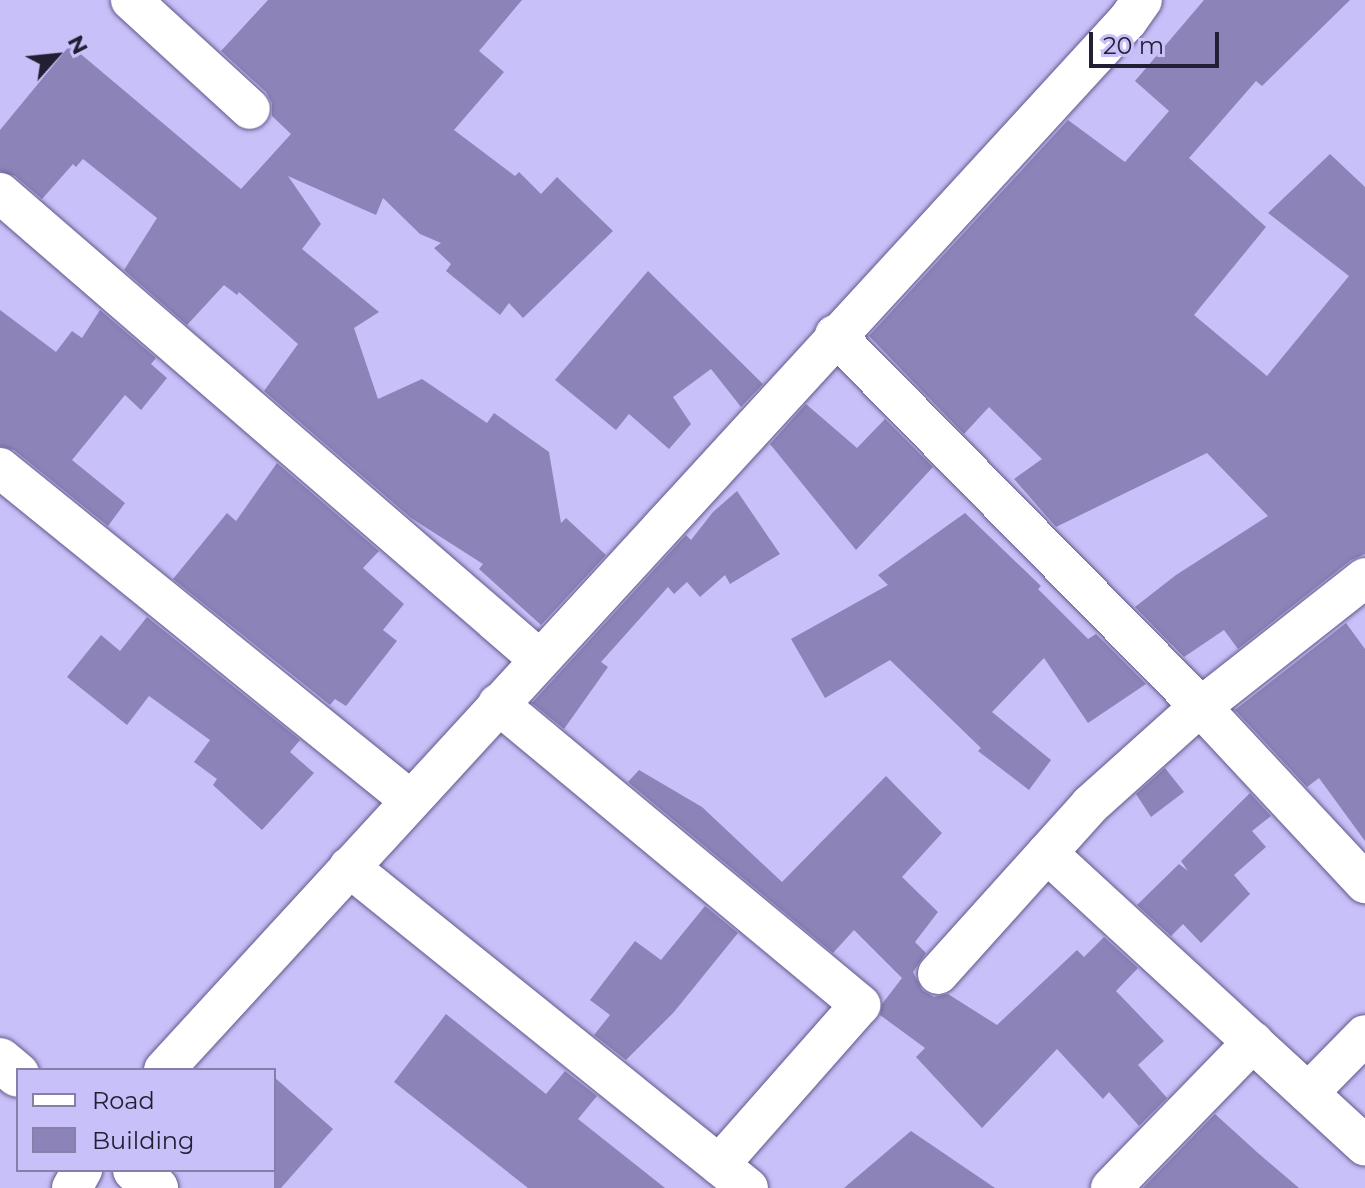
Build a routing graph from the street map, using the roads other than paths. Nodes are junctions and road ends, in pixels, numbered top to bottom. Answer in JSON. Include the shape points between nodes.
{"nodes":[{"id":1,"x":1142,"y":0,"type":"edge"},
{"id":2,"x":149,"y":6,"type":"edge"},
{"id":3,"x":250,"y":109,"type":"dead end"},
{"id":4,"x":0,"y":193,"type":"edge"},
{"id":5,"x":835,"y":335,"type":"junction"},
{"id":6,"x":0,"y":468,"type":"edge"},
{"id":7,"x":1365,"y":578,"type":"edge"},
{"id":8,"x":539,"y":659,"type":"junction"},
{"id":9,"x":498,"y":704,"type":"junction"},
{"id":10,"x":1201,"y":707,"type":"junction"},
{"id":11,"x":410,"y":800,"type":"junction"},
{"id":12,"x":1047,"y":853,"type":"junction"},
{"id":13,"x":349,"y":867,"type":"junction"},
{"id":14,"x":1365,"y":883,"type":"edge"},
{"id":15,"x":938,"y":974,"type":"dead end"},
{"id":16,"x":1365,"y":1035,"type":"edge"},
{"id":17,"x":1253,"y":1042,"type":"junction"},
{"id":18,"x":0,"y":1060,"type":"edge"},
{"id":19,"x":166,"y":1068,"type":"edge"},
{"id":20,"x":16,"y":1073,"type":"edge"},
{"id":21,"x":1308,"y":1093,"type":"junction"},
{"id":22,"x":1365,"y":1145,"type":"edge"},
{"id":23,"x":137,"y":1172,"type":"edge"},
{"id":24,"x":733,"y":1176,"type":"edge"},
{"id":25,"x":156,"y":1188,"type":"edge"},
{"id":26,"x":1111,"y":1188,"type":"edge"}],
"edges":[{"from":1,"to":5,"type":"street"},
{"from":2,"to":3,"type":"street"},
{"from":4,"to":8,"type":"street"},
{"from":5,"to":8,"type":"street"},
{"from":5,"to":10,"type":"street"},
{"from":6,"to":11,"type":"street"},
{"from":7,"to":10,"type":"street"},
{"from":8,"to":9,"type":"street"},
{"from":9,"to":11,"type":"street"},
{"from":9,"to":24,"type":"street","via":[[860,1005]]},
{"from":10,"to":12,"type":"street","via":[[1090,805]]},
{"from":10,"to":14,"type":"street"},
{"from":11,"to":13,"type":"street"},
{"from":12,"to":15,"type":"street"},
{"from":12,"to":17,"type":"street"},
{"from":13,"to":19,"type":"street"},
{"from":13,"to":24,"type":"street"},
{"from":16,"to":21,"type":"street"},
{"from":17,"to":21,"type":"street"},
{"from":17,"to":26,"type":"street"},
{"from":18,"to":20,"type":"street"},
{"from":21,"to":22,"type":"street"},
{"from":23,"to":25,"type":"street"}]}
